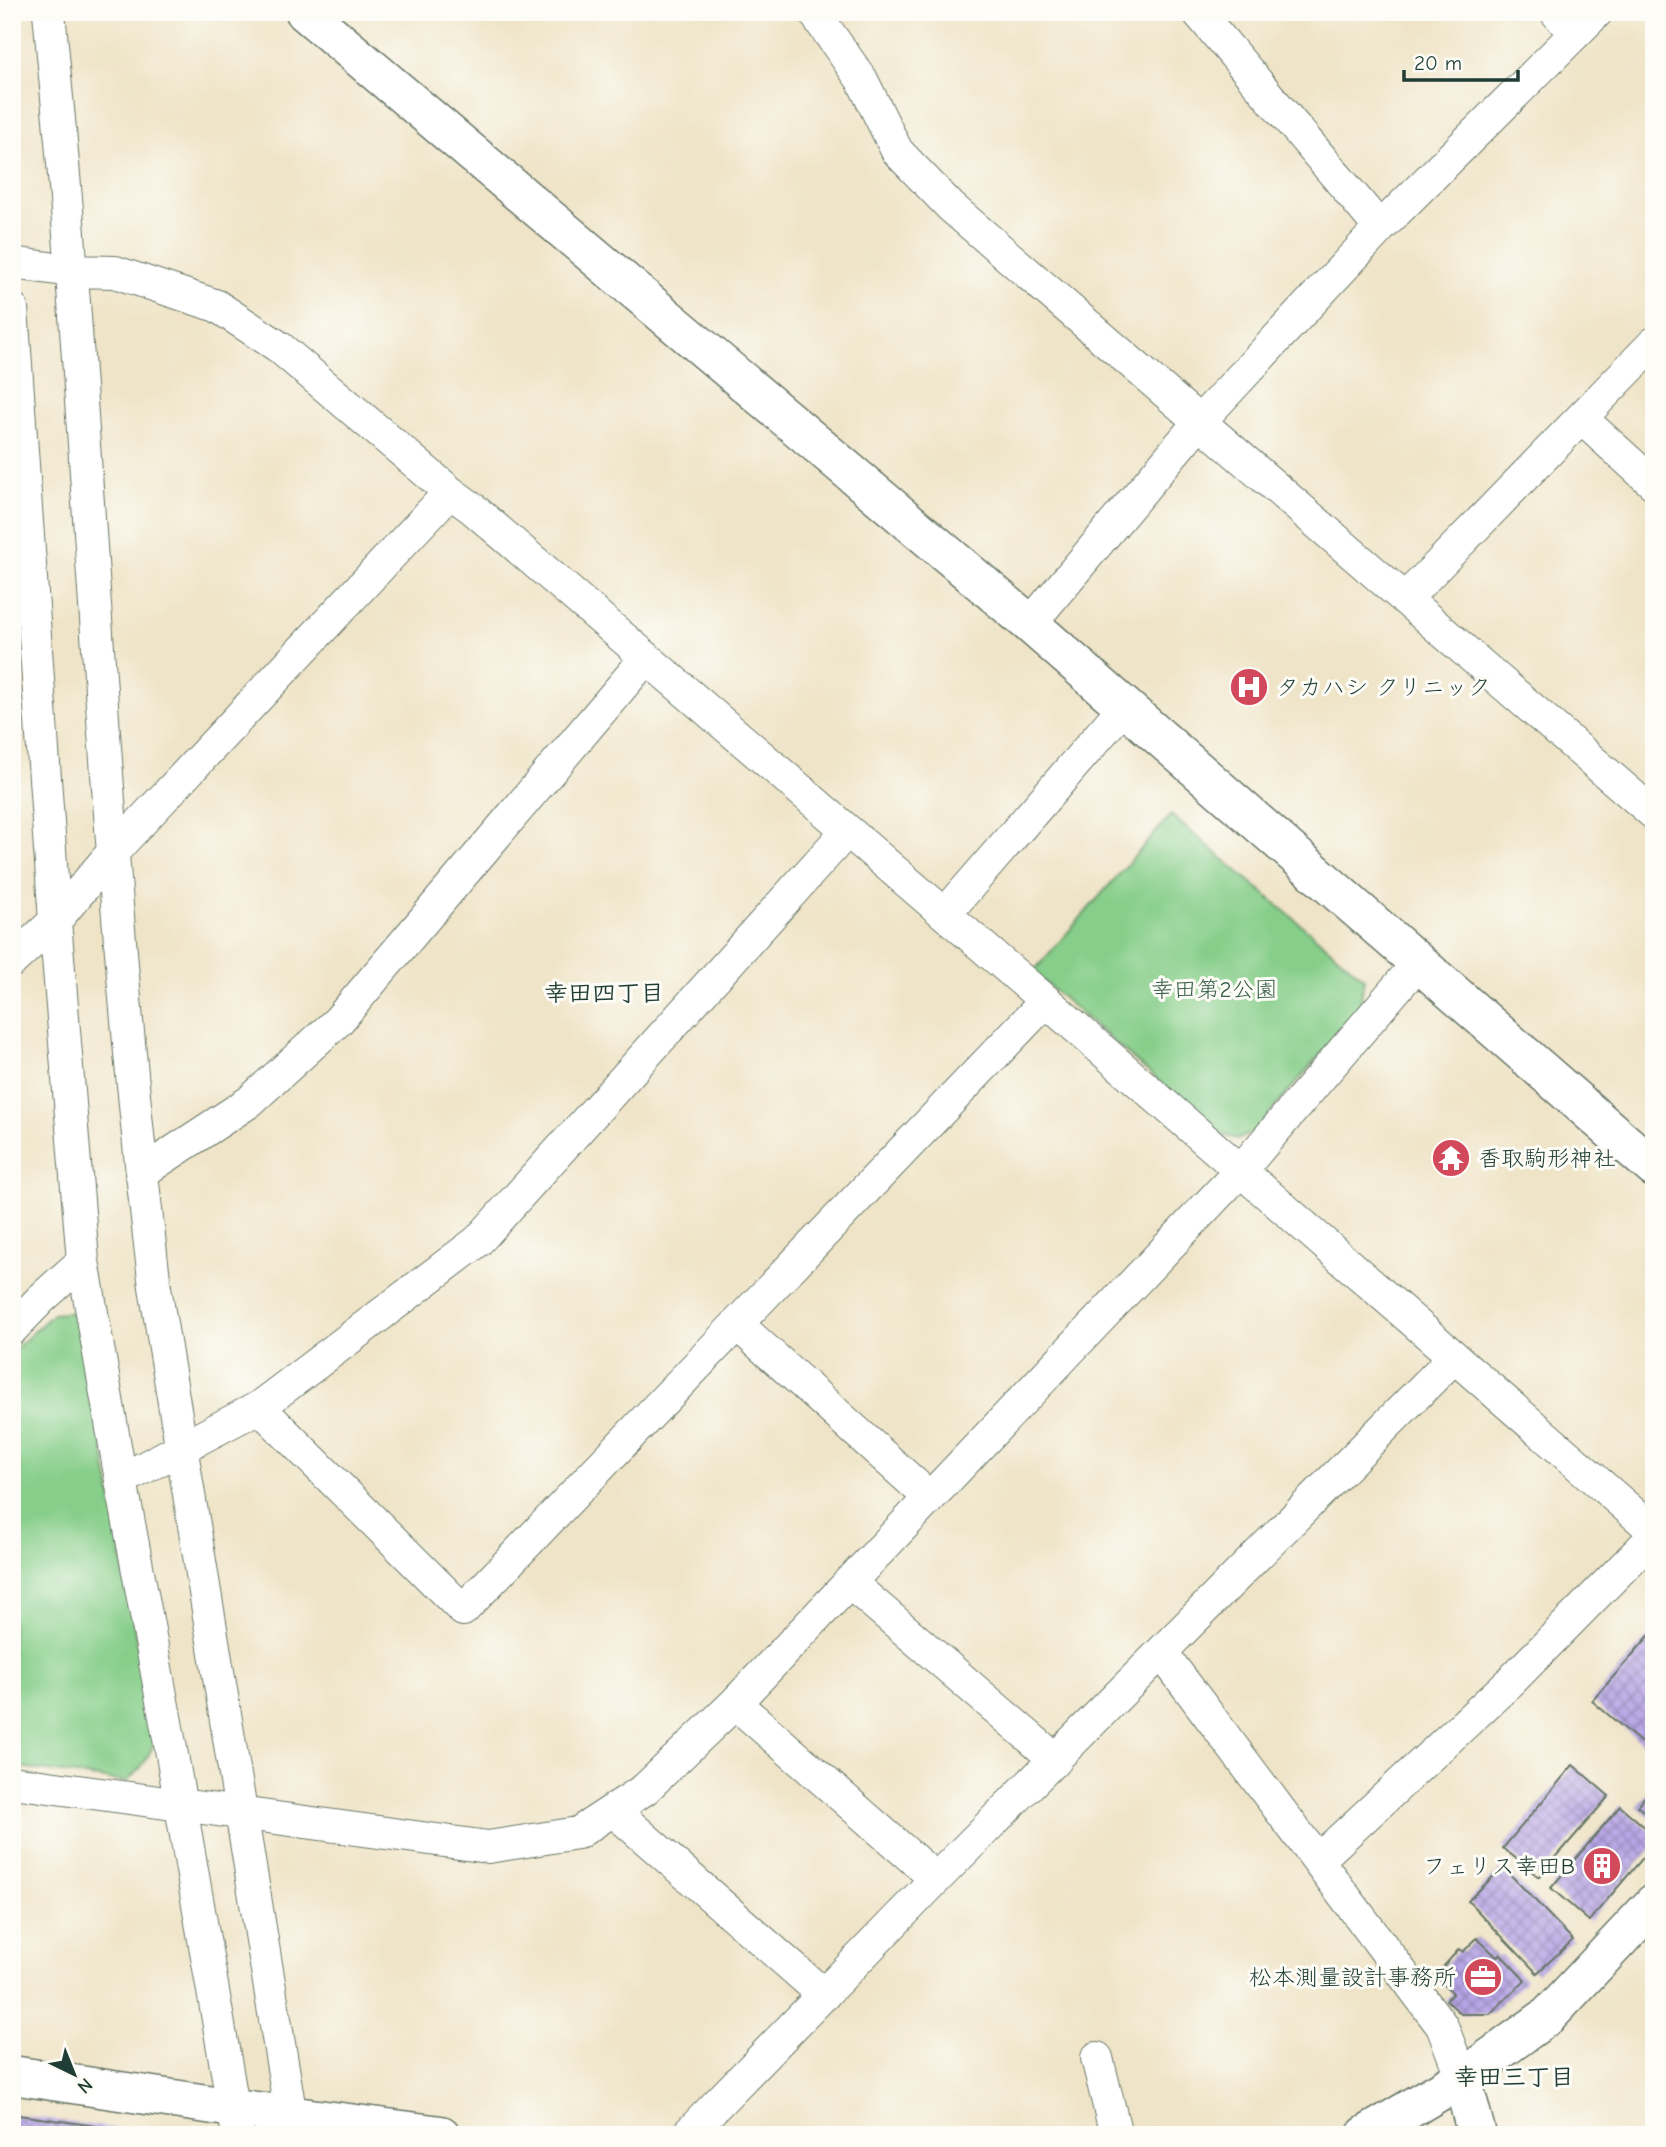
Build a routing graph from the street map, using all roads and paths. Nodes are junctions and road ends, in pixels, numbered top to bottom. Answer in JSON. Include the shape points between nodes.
{"nodes":[{"id":1,"x":49,"y":12,"type":"edge"},
{"id":2,"x":304,"y":12,"type":"edge"},
{"id":3,"x":814,"y":12,"type":"edge"},
{"id":4,"x":1198,"y":12,"type":"edge"},
{"id":5,"x":1597,"y":12,"type":"edge"},
{"id":6,"x":1565,"y":23,"type":"edge"},
{"id":7,"x":1380,"y":228,"type":"junction"},
{"id":8,"x":12,"y":263,"type":"edge"},
{"id":9,"x":72,"y":271,"type":"junction"},
{"id":10,"x":12,"y":308,"type":"edge"},
{"id":11,"x":1654,"y":343,"type":"edge"},
{"id":12,"x":1581,"y":418,"type":"junction"},
{"id":13,"x":1200,"y":421,"type":"junction"},
{"id":14,"x":1654,"y":484,"type":"edge"},
{"id":15,"x":450,"y":492,"type":"junction"},
{"id":16,"x":1406,"y":598,"type":"junction"},
{"id":17,"x":1030,"y":624,"type":"junction"},
{"id":18,"x":646,"y":658,"type":"junction"},
{"id":19,"x":1124,"y":707,"type":"junction"},
{"id":20,"x":1654,"y":814,"type":"edge"},
{"id":21,"x":847,"y":831,"type":"junction"},
{"id":22,"x":112,"y":853,"type":"junction"},
{"id":23,"x":945,"y":914,"type":"junction"},
{"id":24,"x":55,"y":921,"type":"junction"},
{"id":25,"x":17,"y":949,"type":"edge"},
{"id":26,"x":1419,"y":962,"type":"junction"},
{"id":27,"x":1046,"y":1001,"type":"junction"},
{"id":28,"x":1654,"y":1168,"type":"edge"},
{"id":29,"x":1241,"y":1170,"type":"junction"},
{"id":30,"x":141,"y":1173,"type":"junction"},
{"id":31,"x":83,"y":1261,"type":"junction"},
{"id":32,"x":737,"y":1324,"type":"junction"},
{"id":33,"x":12,"y":1329,"type":"edge"},
{"id":34,"x":1453,"y":1357,"type":"junction"},
{"id":35,"x":259,"y":1407,"type":"junction"},
{"id":36,"x":181,"y":1448,"type":"junction"},
{"id":37,"x":121,"y":1480,"type":"junction"},
{"id":38,"x":929,"y":1497,"type":"junction"},
{"id":39,"x":1654,"y":1534,"type":"edge"},
{"id":40,"x":849,"y":1582,"type":"junction"},
{"id":41,"x":1162,"y":1653,"type":"junction"},
{"id":42,"x":736,"y":1703,"type":"junction"},
{"id":43,"x":1056,"y":1760,"type":"junction"},
{"id":44,"x":12,"y":1782,"type":"edge"},
{"id":45,"x":181,"y":1805,"type":"junction"},
{"id":46,"x":614,"y":1811,"type":"junction"},
{"id":47,"x":241,"y":1813,"type":"junction"},
{"id":48,"x":1318,"y":1860,"type":"junction"},
{"id":49,"x":936,"y":1879,"type":"junction"},
{"id":50,"x":1654,"y":1903,"type":"edge"},
{"id":51,"x":824,"y":1995,"type":"junction"},
{"id":52,"x":1097,"y":2058,"type":"dead end"},
{"id":53,"x":12,"y":2075,"type":"edge"},
{"id":54,"x":1462,"y":2078,"type":"junction"},
{"id":55,"x":236,"y":2122,"type":"edge"},
{"id":56,"x":293,"y":2125,"type":"edge"},
{"id":57,"x":441,"y":2135,"type":"edge"},
{"id":58,"x":687,"y":2135,"type":"edge"},
{"id":59,"x":1116,"y":2135,"type":"edge"},
{"id":60,"x":1366,"y":2135,"type":"edge"},
{"id":61,"x":1477,"y":2135,"type":"edge"}],
"edges":[{"from":1,"to":9,"type":"street"},
{"from":2,"to":17,"type":"street"},
{"from":3,"to":13,"type":"street","via":[[862,80],[897,151],[951,207]]},
{"from":4,"to":7,"type":"street"},
{"from":5,"to":6,"type":"street"},
{"from":6,"to":7,"type":"street"},
{"from":7,"to":13,"type":"street"},
{"from":8,"to":9,"type":"street"},
{"from":9,"to":15,"type":"street","via":[[115,272],[217,306],[279,347]]},
{"from":9,"to":22,"type":"street"},
{"from":10,"to":24,"type":"street"},
{"from":11,"to":12,"type":"street"},
{"from":12,"to":14,"type":"street"},
{"from":12,"to":16,"type":"street"},
{"from":13,"to":16,"type":"street"},
{"from":13,"to":17,"type":"street"},
{"from":15,"to":18,"type":"street"},
{"from":15,"to":22,"type":"street"},
{"from":16,"to":20,"type":"street"},
{"from":17,"to":19,"type":"street"},
{"from":18,"to":21,"type":"street"},
{"from":18,"to":30,"type":"street","via":[[338,1021],[250,1102]]},
{"from":19,"to":23,"type":"street"},
{"from":19,"to":26,"type":"street"},
{"from":21,"to":23,"type":"street"},
{"from":21,"to":35,"type":"street","via":[[478,1241]]},
{"from":22,"to":24,"type":"street"},
{"from":22,"to":30,"type":"street"},
{"from":23,"to":27,"type":"street"},
{"from":24,"to":25,"type":"street"},
{"from":24,"to":31,"type":"street"},
{"from":26,"to":28,"type":"street"},
{"from":26,"to":29,"type":"street"},
{"from":27,"to":29,"type":"street"},
{"from":27,"to":32,"type":"street"},
{"from":29,"to":34,"type":"street"},
{"from":29,"to":38,"type":"street"},
{"from":30,"to":36,"type":"street"},
{"from":31,"to":33,"type":"street"},
{"from":31,"to":37,"type":"street"},
{"from":32,"to":35,"type":"street","via":[[464,1610]]},
{"from":32,"to":38,"type":"street"},
{"from":34,"to":39,"type":"street"},
{"from":34,"to":41,"type":"street"},
{"from":35,"to":36,"type":"street"},
{"from":36,"to":37,"type":"street"},
{"from":36,"to":47,"type":"street"},
{"from":37,"to":45,"type":"street"},
{"from":38,"to":40,"type":"street"},
{"from":39,"to":48,"type":"street","via":[[1511,1681]]},
{"from":40,"to":42,"type":"street"},
{"from":40,"to":43,"type":"street"},
{"from":41,"to":43,"type":"street"},
{"from":41,"to":48,"type":"street"},
{"from":42,"to":46,"type":"street","via":[[645,1789]]},
{"from":42,"to":49,"type":"street"},
{"from":43,"to":49,"type":"street"},
{"from":44,"to":45,"type":"street"},
{"from":45,"to":47,"type":"street"},
{"from":45,"to":55,"type":"street"},
{"from":46,"to":47,"type":"street","via":[[578,1833],[488,1847]]},
{"from":46,"to":51,"type":"street"},
{"from":47,"to":56,"type":"street"},
{"from":48,"to":54,"type":"street","via":[[1442,2026]]},
{"from":49,"to":51,"type":"street"},
{"from":50,"to":54,"type":"street","via":[[1548,2016]]},
{"from":51,"to":58,"type":"street"},
{"from":52,"to":59,"type":"street"},
{"from":53,"to":55,"type":"street"},
{"from":54,"to":60,"type":"street"},
{"from":54,"to":61,"type":"street"},
{"from":55,"to":56,"type":"street"},
{"from":56,"to":57,"type":"street"}]}
